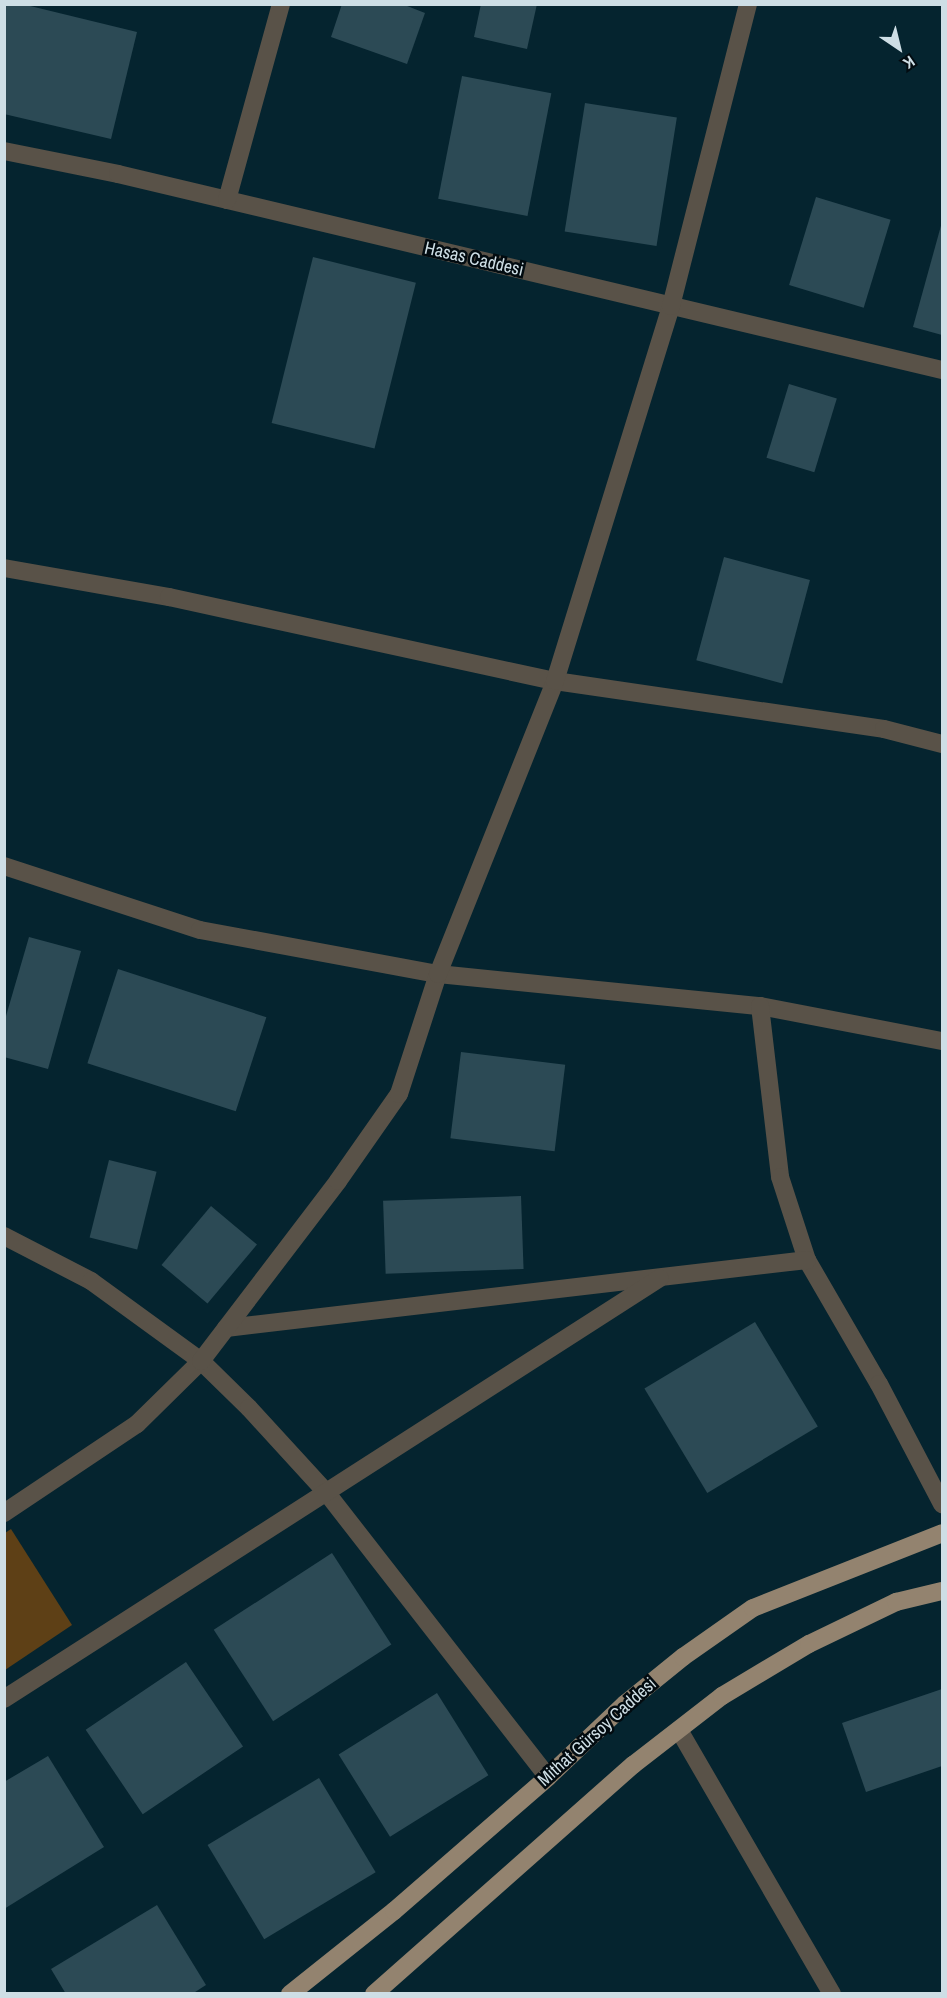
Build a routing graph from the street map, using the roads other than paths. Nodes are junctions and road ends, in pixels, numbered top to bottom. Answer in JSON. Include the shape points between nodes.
{"nodes":[{"id":1,"x":281,"y":4,"type":"edge"},
{"id":2,"x":748,"y":4,"type":"edge"},
{"id":3,"x":4,"y":151,"type":"edge"},
{"id":4,"x":227,"y":200,"type":"junction"},
{"id":5,"x":671,"y":306,"type":"junction"},
{"id":6,"x":942,"y":370,"type":"edge"},
{"id":7,"x":4,"y":567,"type":"edge"},
{"id":8,"x":555,"y":681,"type":"junction"},
{"id":9,"x":942,"y":744,"type":"edge"},
{"id":10,"x":4,"y":866,"type":"edge"},
{"id":11,"x":438,"y":974,"type":"junction"},
{"id":12,"x":760,"y":1006,"type":"junction"},
{"id":13,"x":942,"y":1041,"type":"edge"},
{"id":14,"x":4,"y":1236,"type":"edge"},
{"id":15,"x":807,"y":1260,"type":"junction"},
{"id":16,"x":660,"y":1278,"type":"junction"},
{"id":17,"x":226,"y":1328,"type":"junction"},
{"id":18,"x":201,"y":1361,"type":"junction"},
{"id":19,"x":326,"y":1492,"type":"junction"},
{"id":20,"x":942,"y":1503,"type":"edge"},
{"id":21,"x":4,"y":1513,"type":"edge"},
{"id":22,"x":942,"y":1533,"type":"edge"},
{"id":23,"x":942,"y":1591,"type":"edge"},
{"id":24,"x":4,"y":1699,"type":"edge"},
{"id":25,"x":679,"y":1730,"type":"junction"},
{"id":26,"x":548,"y":1777,"type":"junction"},
{"id":27,"x":291,"y":1994,"type":"edge"},
{"id":28,"x":374,"y":1994,"type":"edge"},
{"id":29,"x":832,"y":1994,"type":"edge"}],
"edges":[{"from":1,"to":4,"type":"street"},
{"from":2,"to":5,"type":"street"},
{"from":3,"to":4,"type":"street","name":"Hasas Caddesi"},
{"from":4,"to":5,"type":"street","name":"Hasas Caddesi"},
{"from":5,"to":6,"type":"street","name":"Hasas Caddesi"},
{"from":5,"to":8,"type":"street"},
{"from":7,"to":8,"type":"street","via":[[169,597]]},
{"from":8,"to":9,"type":"street","via":[[884,729]]},
{"from":8,"to":11,"type":"street"},
{"from":10,"to":11,"type":"street","via":[[200,930]]},
{"from":11,"to":12,"type":"street"},
{"from":11,"to":17,"type":"street","via":[[399,1094]]},
{"from":12,"to":13,"type":"street"},
{"from":12,"to":15,"type":"street","via":[[780,1177]]},
{"from":14,"to":18,"type":"street","via":[[91,1281]]},
{"from":15,"to":16,"type":"street"},
{"from":15,"to":20,"type":"street"},
{"from":16,"to":17,"type":"street"},
{"from":16,"to":19,"type":"street"},
{"from":17,"to":18,"type":"street"},
{"from":18,"to":19,"type":"street"},
{"from":18,"to":21,"type":"street","via":[[137,1424]]},
{"from":19,"to":24,"type":"street"},
{"from":19,"to":26,"type":"street"},
{"from":22,"to":26,"type":"main road","name":"Mithat Gürsoy Caddesi","via":[[753,1608],[633,1697]]},
{"from":23,"to":25,"type":"main road","via":[[896,1602],[809,1644],[722,1696]]},
{"from":25,"to":28,"type":"main road","via":[[615,1781]]},
{"from":25,"to":29,"type":"street"},
{"from":26,"to":27,"type":"main road","name":"Mithat Gürsoy Caddesi","via":[[394,1911]]}]}
